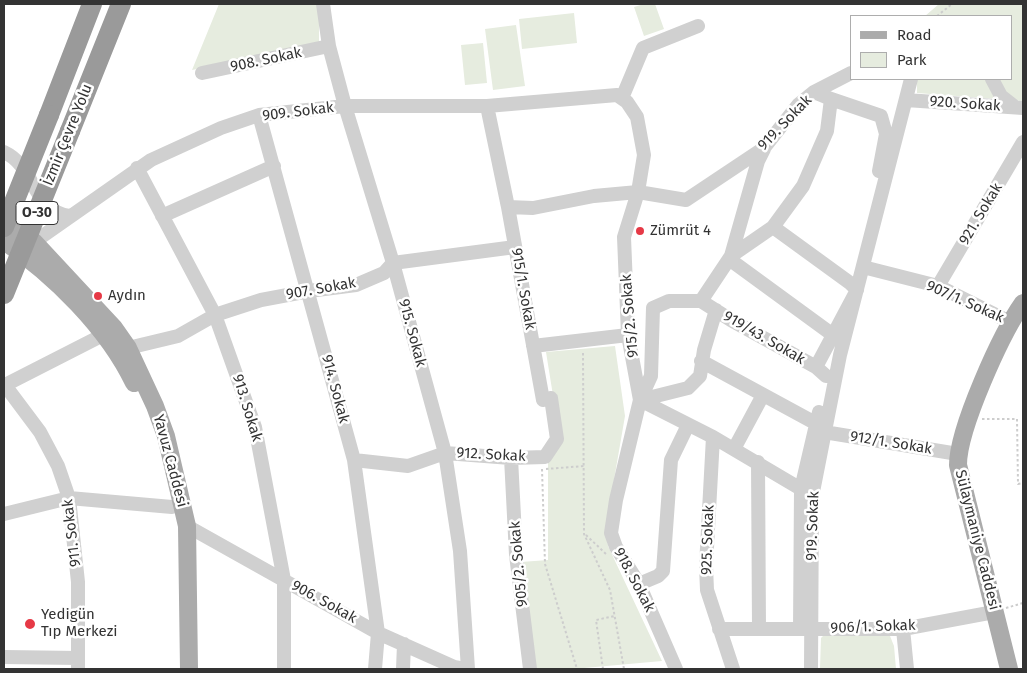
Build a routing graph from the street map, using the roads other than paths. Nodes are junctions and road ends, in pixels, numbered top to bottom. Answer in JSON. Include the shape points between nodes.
{"nodes":[{"id":1,"x":121,"y":4,"type":"edge"},
{"id":2,"x":324,"y":4,"type":"edge"},
{"id":3,"x":90,"y":9,"type":"edge"},
{"id":4,"x":698,"y":26,"type":"dead end"},
{"id":5,"x":329,"y":46,"type":"junction"},
{"id":6,"x":202,"y":73,"type":"dead end"},
{"id":7,"x":850,"y":74,"type":"edge"},
{"id":8,"x":911,"y":80,"type":"edge"},
{"id":9,"x":992,"y":80,"type":"edge"},
{"id":10,"x":814,"y":92,"type":"junction"},
{"id":11,"x":617,"y":96,"type":"junction"},
{"id":12,"x":831,"y":99,"type":"junction"},
{"id":13,"x":906,"y":100,"type":"junction"},
{"id":14,"x":345,"y":106,"type":"junction"},
{"id":15,"x":487,"y":106,"type":"junction"},
{"id":16,"x":1019,"y":108,"type":"edge"},
{"id":17,"x":260,"y":115,"type":"junction"},
{"id":18,"x":1023,"y":142,"type":"edge"},
{"id":19,"x":764,"y":148,"type":"junction"},
{"id":20,"x":4,"y":152,"type":"edge"},
{"id":21,"x":274,"y":166,"type":"junction"},
{"id":22,"x":137,"y":168,"type":"junction"},
{"id":23,"x":638,"y":192,"type":"junction"},
{"id":24,"x":508,"y":206,"type":"junction"},
{"id":25,"x":69,"y":216,"type":"junction"},
{"id":26,"x":162,"y":216,"type":"junction"},
{"id":27,"x":4,"y":221,"type":"edge"},
{"id":28,"x":4,"y":227,"type":"edge"},
{"id":29,"x":773,"y":227,"type":"junction"},
{"id":30,"x":4,"y":241,"type":"edge"},
{"id":31,"x":516,"y":247,"type":"junction"},
{"id":32,"x":30,"y":249,"type":"junction"},
{"id":33,"x":730,"y":257,"type":"junction"},
{"id":34,"x":393,"y":263,"type":"junction"},
{"id":35,"x":862,"y":267,"type":"junction"},
{"id":36,"x":853,"y":286,"type":"junction"},
{"id":37,"x":938,"y":286,"type":"junction"},
{"id":38,"x":309,"y":291,"type":"junction"},
{"id":39,"x":4,"y":294,"type":"edge"},
{"id":40,"x":701,"y":301,"type":"junction"},
{"id":41,"x":1023,"y":303,"type":"edge"},
{"id":42,"x":716,"y":310,"type":"junction"},
{"id":43,"x":215,"y":315,"type":"junction"},
{"id":44,"x":1010,"y":322,"type":"junction"},
{"id":45,"x":103,"y":335,"type":"junction"},
{"id":46,"x":628,"y":335,"type":"junction"},
{"id":47,"x":833,"y":335,"type":"junction"},
{"id":48,"x":534,"y":346,"type":"junction"},
{"id":49,"x":128,"y":348,"type":"junction"},
{"id":50,"x":840,"y":355,"type":"junction"},
{"id":51,"x":702,"y":361,"type":"junction"},
{"id":52,"x":821,"y":372,"type":"junction"},
{"id":53,"x":4,"y":385,"type":"edge"},
{"id":54,"x":763,"y":394,"type":"junction"},
{"id":55,"x":640,"y":400,"type":"junction"},
{"id":56,"x":688,"y":425,"type":"junction"},
{"id":57,"x":820,"y":428,"type":"junction"},
{"id":58,"x":713,"y":437,"type":"junction"},
{"id":59,"x":734,"y":448,"type":"junction"},
{"id":60,"x":445,"y":453,"type":"junction"},
{"id":61,"x":958,"y":454,"type":"junction"},
{"id":62,"x":511,"y":458,"type":"junction"},
{"id":63,"x":354,"y":460,"type":"junction"},
{"id":64,"x":758,"y":462,"type":"junction"},
{"id":65,"x":542,"y":463,"type":"joint"},
{"id":66,"x":801,"y":489,"type":"junction"},
{"id":67,"x":69,"y":498,"type":"junction"},
{"id":68,"x":172,"y":507,"type":"junction"},
{"id":69,"x":4,"y":514,"type":"edge"},
{"id":70,"x":187,"y":526,"type":"junction"},
{"id":71,"x":284,"y":580,"type":"junction"},
{"id":72,"x":639,"y":584,"type":"junction"},
{"id":73,"x":994,"y":612,"type":"junction"},
{"id":74,"x":719,"y":628,"type":"junction"},
{"id":75,"x":759,"y":629,"type":"junction"},
{"id":76,"x":903,"y":629,"type":"junction"},
{"id":77,"x":806,"y":630,"type":"junction"},
{"id":78,"x":378,"y":632,"type":"junction"},
{"id":79,"x":404,"y":644,"type":"junction"},
{"id":80,"x":4,"y":657,"type":"edge"},
{"id":81,"x":78,"y":663,"type":"edge"},
{"id":82,"x":181,"y":669,"type":"edge"},
{"id":83,"x":189,"y":669,"type":"edge"},
{"id":84,"x":284,"y":669,"type":"edge"},
{"id":85,"x":376,"y":669,"type":"edge"},
{"id":86,"x":403,"y":669,"type":"edge"},
{"id":87,"x":466,"y":669,"type":"edge"},
{"id":88,"x":530,"y":669,"type":"edge"},
{"id":89,"x":676,"y":669,"type":"edge"},
{"id":90,"x":733,"y":669,"type":"edge"},
{"id":91,"x":811,"y":669,"type":"edge"},
{"id":92,"x":907,"y":669,"type":"edge"},
{"id":93,"x":1008,"y":669,"type":"edge"}],
"edges":[{"from":1,"to":39,"type":"highway","name":"İzmir Çevre Yolu","number":"O-30","bridge":true},
{"from":2,"to":5,"type":"street","name":"915. Sokak"},
{"from":3,"to":28,"type":"highway","name":"İzmir Çevre Yolu","number":"O-30","bridge":true},
{"from":4,"to":11,"type":"street","via":[[643,48]]},
{"from":5,"to":6,"type":"street","name":"908. Sokak"},
{"from":5,"to":14,"type":"street","name":"915. Sokak"},
{"from":7,"to":10,"type":"street","name":"919. Sokak"},
{"from":8,"to":13,"type":"street","name":"919. Sokak"},
{"from":9,"to":16,"type":"street","via":[[1000,96]]},
{"from":10,"to":12,"type":"street"},
{"from":10,"to":19,"type":"street","name":"919. Sokak","via":[[798,105]]},
{"from":11,"to":15,"type":"street","name":"909. Sokak"},
{"from":11,"to":23,"type":"street","name":"915/2. Sokak","via":[[634,110],[641,128],[644,155]]},
{"from":12,"to":29,"type":"street","via":[[827,131],[803,186]]},
{"from":12,"to":36,"type":"street","via":[[876,112],[881,116],[886,134]]},
{"from":13,"to":16,"type":"street","name":"920. Sokak"},
{"from":13,"to":35,"type":"street","name":"919. Sokak"},
{"from":14,"to":15,"type":"street","name":"909. Sokak"},
{"from":14,"to":17,"type":"street","name":"909. Sokak"},
{"from":14,"to":34,"type":"street","name":"915. Sokak"},
{"from":15,"to":24,"type":"street","name":"915/1. Sokak"},
{"from":17,"to":21,"type":"street","name":"914. Sokak"},
{"from":17,"to":22,"type":"street","name":"909. Sokak","via":[[221,128]]},
{"from":18,"to":37,"type":"street","name":"921. Sokak"},
{"from":19,"to":23,"type":"street","name":"919. Sokak","via":[[686,200]]},
{"from":19,"to":33,"type":"street"},
{"from":20,"to":25,"type":"street","via":[[13,157],[30,178],[44,205]]},
{"from":21,"to":26,"type":"street"},
{"from":21,"to":38,"type":"street","name":"914. Sokak"},
{"from":22,"to":25,"type":"street","name":"909. Sokak"},
{"from":22,"to":26,"type":"street","name":"913. Sokak"},
{"from":23,"to":24,"type":"street","via":[[594,196],[533,208]]},
{"from":23,"to":46,"type":"street","name":"915/2. Sokak","via":[[624,237]]},
{"from":24,"to":31,"type":"street","name":"915/1. Sokak"},
{"from":25,"to":32,"type":"street","name":"909. Sokak"},
{"from":26,"to":43,"type":"street","name":"913. Sokak"},
{"from":27,"to":32,"type":"main road","name":"Yavuz Caddesi"},
{"from":29,"to":33,"type":"street"},
{"from":29,"to":36,"type":"street"},
{"from":30,"to":32,"type":"main road","name":"Yavuz Caddesi"},
{"from":31,"to":34,"type":"street","name":"907. Sokak"},
{"from":31,"to":48,"type":"street","name":"915/1. Sokak"},
{"from":32,"to":45,"type":"main road","name":"Yavuz Caddesi"},
{"from":32,"to":49,"type":"main road","name":"Yavuz Caddesi","via":[[114,328]]},
{"from":33,"to":40,"type":"street"},
{"from":33,"to":47,"type":"street"},
{"from":34,"to":38,"type":"street","name":"907. Sokak","via":[[384,273],[356,285]]},
{"from":34,"to":60,"type":"street","name":"915. Sokak"},
{"from":35,"to":36,"type":"street","name":"919. Sokak"},
{"from":35,"to":37,"type":"street","name":"907/1. Sokak"},
{"from":36,"to":47,"type":"street","name":"919. Sokak"},
{"from":36,"to":50,"type":"street","name":"919. Sokak"},
{"from":37,"to":44,"type":"street","name":"907/1. Sokak"},
{"from":38,"to":43,"type":"street","name":"907. Sokak","via":[[262,300]]},
{"from":38,"to":63,"type":"street","name":"914. Sokak"},
{"from":40,"to":42,"type":"street","name":"919/43. Sokak"},
{"from":40,"to":55,"type":"street","via":[[669,301],[653,308],[651,376]]},
{"from":41,"to":44,"type":"main road","name":"Sülaymaniye Caddesi"},
{"from":42,"to":51,"type":"street"},
{"from":42,"to":52,"type":"street","name":"919/43. Sokak"},
{"from":43,"to":49,"type":"street","name":"907. Sokak","via":[[178,336]]},
{"from":43,"to":71,"type":"street","name":"913. Sokak","via":[[255,427]]},
{"from":44,"to":61,"type":"main road","name":"Sülaymaniye Caddesi","via":[[969,419]]},
{"from":45,"to":53,"type":"street"},
{"from":45,"to":68,"type":"main road","name":"Yavuz Caddesi","via":[[131,377],[147,410],[159,446]]},
{"from":46,"to":48,"type":"street"},
{"from":46,"to":55,"type":"street","name":"915/2. Sokak"},
{"from":47,"to":52,"type":"street","name":"919. Sokak"},
{"from":48,"to":65,"type":"street","name":"915/1. Sokak","via":[[544,400],[551,398],[557,439]]},
{"from":49,"to":70,"type":"main road","name":"Yavuz Caddesi","via":[[166,436]]},
{"from":50,"to":52,"type":"street","name":"919. Sokak"},
{"from":50,"to":57,"type":"street","name":"919. Sokak"},
{"from":51,"to":54,"type":"street"},
{"from":51,"to":55,"type":"street","via":[[700,376],[688,388]]},
{"from":52,"to":57,"type":"street","name":"919. Sokak"},
{"from":53,"to":67,"type":"street","name":"911. Sokak","via":[[40,432],[58,466]]},
{"from":54,"to":57,"type":"street"},
{"from":54,"to":59,"type":"street"},
{"from":55,"to":56,"type":"street"},
{"from":55,"to":72,"type":"street","name":"918. Sokak","via":[[611,533]]},
{"from":56,"to":58,"type":"street"},
{"from":56,"to":72,"type":"street","via":[[671,460],[663,571]]},
{"from":57,"to":61,"type":"street","name":"912/1. Sokak"},
{"from":57,"to":66,"type":"street","name":"919. Sokak"},
{"from":57,"to":77,"type":"street","name":"919. Sokak","via":[[812,497]]},
{"from":58,"to":59,"type":"street"},
{"from":58,"to":74,"type":"street","name":"925. Sokak","via":[[706,566],[707,590]]},
{"from":59,"to":64,"type":"street"},
{"from":60,"to":62,"type":"street","name":"912. Sokak"},
{"from":60,"to":63,"type":"street","name":"912. Sokak","via":[[408,466]]},
{"from":60,"to":87,"type":"street","name":"915. Sokak","via":[[460,551]]},
{"from":61,"to":73,"type":"main road","name":"Sülaymaniye Caddesi"},
{"from":62,"to":65,"type":"street","name":"912. Sokak"},
{"from":62,"to":88,"type":"street","name":"905/2. Sokak","via":[[516,555]]},
{"from":63,"to":78,"type":"street","name":"914. Sokak"},
{"from":64,"to":66,"type":"street"},
{"from":64,"to":75,"type":"street"},
{"from":66,"to":77,"type":"street","name":"919. Sokak"},
{"from":67,"to":68,"type":"street"},
{"from":67,"to":69,"type":"street"},
{"from":67,"to":81,"type":"street","name":"911. Sokak","via":[[78,582]]},
{"from":68,"to":82,"type":"main road","name":"Yavuz Caddesi","via":[[176,531]]},
{"from":70,"to":71,"type":"street","name":"906. Sokak"},
{"from":70,"to":83,"type":"main road","name":"Yavuz Caddesi"},
{"from":71,"to":78,"type":"street","name":"906. Sokak"},
{"from":71,"to":84,"type":"street","name":"913. Sokak"},
{"from":72,"to":89,"type":"street","name":"918. Sokak"},
{"from":73,"to":76,"type":"street","name":"906/1. Sokak"},
{"from":73,"to":93,"type":"main road","name":"Sülaymaniye Caddesi"},
{"from":74,"to":75,"type":"street","name":"906/1. Sokak"},
{"from":74,"to":90,"type":"street","name":"925. Sokak"},
{"from":75,"to":77,"type":"street","name":"906/1. Sokak"},
{"from":76,"to":77,"type":"street","name":"906/1. Sokak"},
{"from":76,"to":92,"type":"street"},
{"from":77,"to":91,"type":"street","name":"919. Sokak"},
{"from":78,"to":79,"type":"street","name":"906. Sokak"},
{"from":78,"to":85,"type":"street","name":"914. Sokak"},
{"from":79,"to":86,"type":"street"},
{"from":79,"to":87,"type":"street","name":"906. Sokak","via":[[454,667]]},
{"from":80,"to":81,"type":"street"}]}
